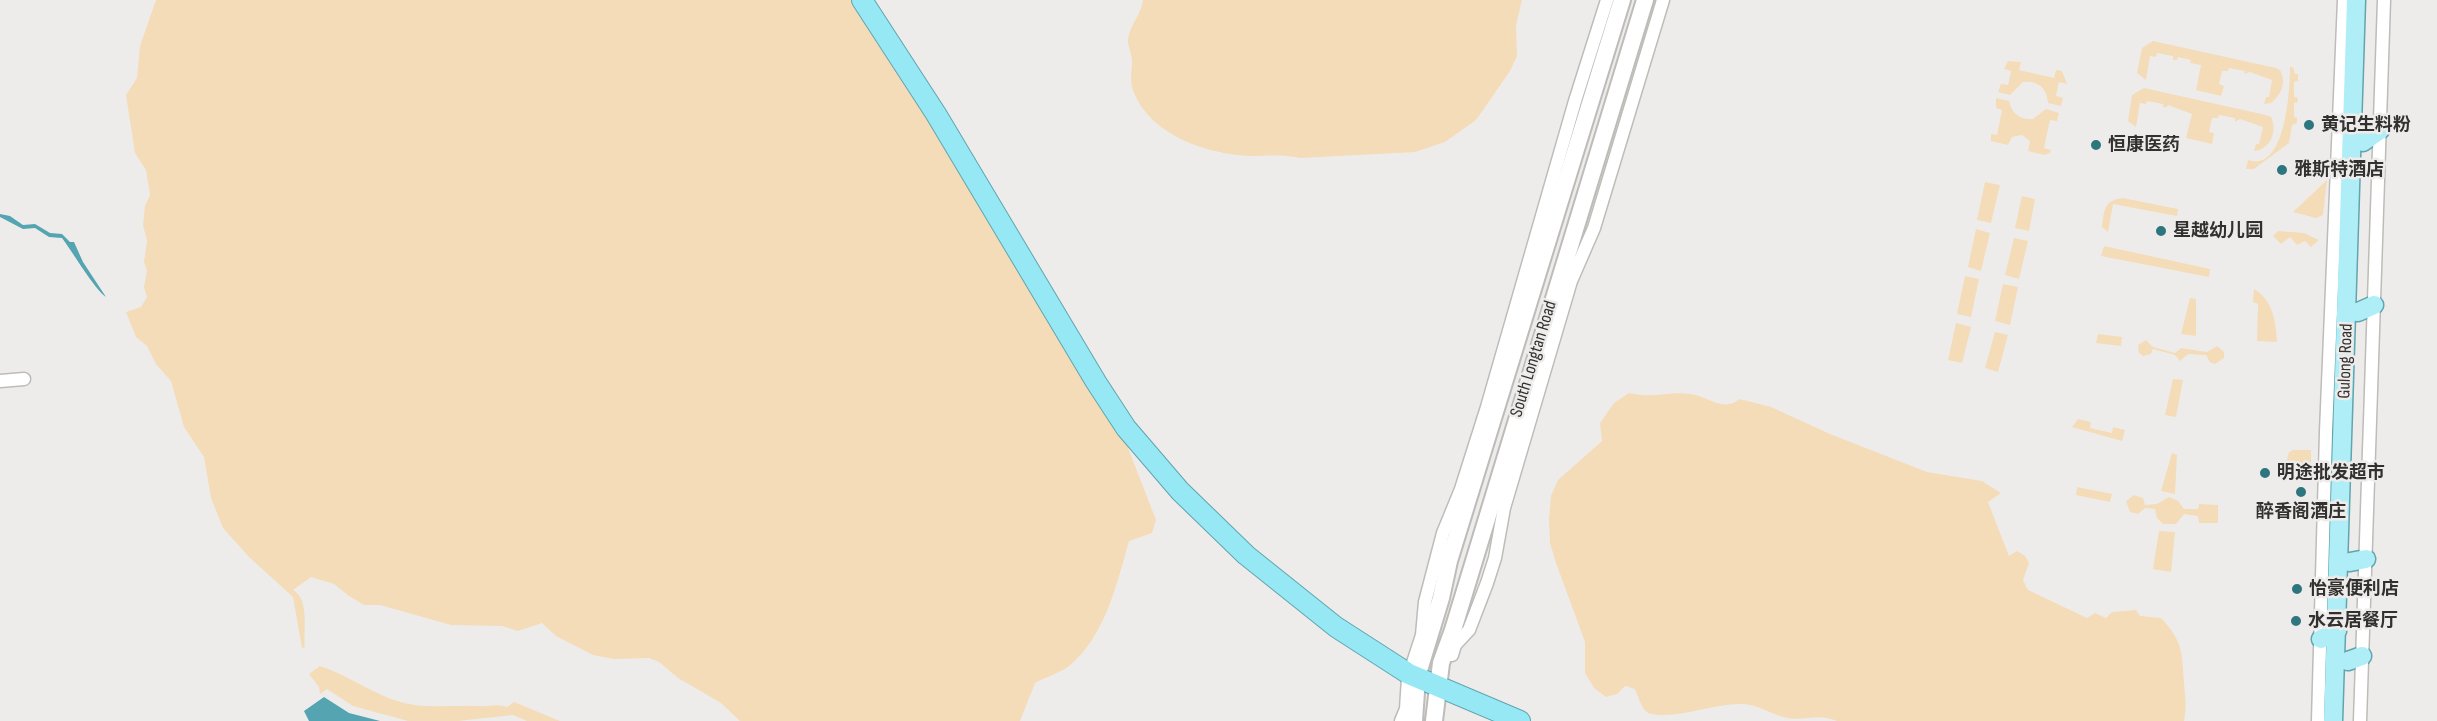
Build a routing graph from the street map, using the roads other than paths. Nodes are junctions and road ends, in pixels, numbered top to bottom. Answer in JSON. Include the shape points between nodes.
{"nodes":[{"id":1,"x":862,"y":0,"type":"edge"},
{"id":2,"x":1606,"y":0,"type":"edge"},
{"id":3,"x":1622,"y":0,"type":"edge"},
{"id":4,"x":1645,"y":0,"type":"edge"},
{"id":5,"x":1663,"y":0,"type":"edge"},
{"id":6,"x":2384,"y":0,"type":"edge"},
{"id":7,"x":2353,"y":7,"type":"edge"},
{"id":8,"x":2380,"y":130,"type":"junction"},
{"id":9,"x":2363,"y":142,"type":"junction"},
{"id":10,"x":1564,"y":283,"type":"junction"},
{"id":11,"x":2366,"y":308,"type":"junction"},
{"id":12,"x":24,"y":379,"type":"dead end"},
{"id":13,"x":0,"y":381,"type":"edge"},
{"id":14,"x":1441,"y":598,"type":"junction"},
{"id":15,"x":1461,"y":603,"type":"junction"},
{"id":16,"x":2329,"y":635,"type":"junction"},
{"id":17,"x":2355,"y":658,"type":"junction"},
{"id":18,"x":1413,"y":676,"type":"junction"},
{"id":19,"x":1441,"y":687,"type":"junction"},
{"id":20,"x":1401,"y":721,"type":"edge"},
{"id":21,"x":1414,"y":721,"type":"edge"},
{"id":22,"x":1434,"y":721,"type":"edge"},
{"id":23,"x":1441,"y":721,"type":"edge"},
{"id":24,"x":1520,"y":721,"type":"edge"},
{"id":25,"x":2318,"y":721,"type":"edge"},
{"id":26,"x":2333,"y":721,"type":"edge"},
{"id":27,"x":2345,"y":721,"type":"edge"},
{"id":28,"x":2360,"y":721,"type":"edge"}],
"edges":[{"from":1,"to":18,"type":"highway","via":[[936,114],[1126,428],[1180,491],[1246,555],[1336,627]]},
{"from":2,"to":18,"type":"street","via":[[1487,407],[1443,533],[1425,603]]},
{"from":3,"to":14,"type":"main road","name":"South Longtan Road","via":[[1455,539]]},
{"from":4,"to":10,"type":"main road","name":"South Longtan Road"},
{"from":5,"to":10,"type":"street","via":[[1594,228]]},
{"from":6,"to":8,"type":"street"},
{"from":7,"to":9,"type":"main road","name":"Gulong Road"},
{"from":7,"to":16,"type":"main road","name":"Gulong Road"},
{"from":8,"to":9,"type":"main road"},
{"from":8,"to":11,"type":"street"},
{"from":9,"to":11,"type":"main road","name":"Gulong Road"},
{"from":10,"to":15,"type":"main road","name":"South Longtan Road"},
{"from":10,"to":19,"type":"street","via":[[1504,508],[1490,576],[1469,630],[1455,645]]},
{"from":11,"to":17,"type":"main road","name":"Gulong Road"},
{"from":12,"to":13,"type":"street"},
{"from":14,"to":15,"type":"main road"},
{"from":14,"to":18,"type":"main road","name":"South Longtan Road"},
{"from":15,"to":19,"type":"main road","name":"South Longtan Road"},
{"from":16,"to":25,"type":"street"},
{"from":16,"to":26,"type":"main road","name":"Gulong Road"},
{"from":17,"to":27,"type":"main road","name":"Gulong Road"},
{"from":17,"to":28,"type":"street"},
{"from":18,"to":19,"type":"highway"},
{"from":18,"to":20,"type":"street"},
{"from":18,"to":21,"type":"main road","name":"South Longtan Road"},
{"from":19,"to":22,"type":"main road","name":"South Longtan Road"},
{"from":19,"to":23,"type":"street"},
{"from":19,"to":24,"type":"highway"}]}
